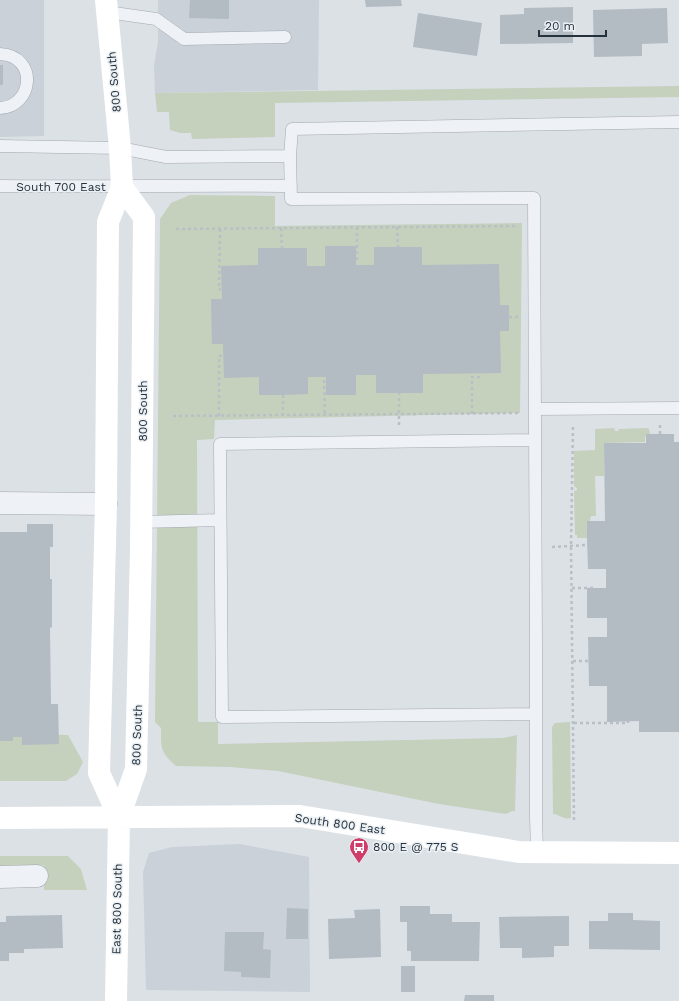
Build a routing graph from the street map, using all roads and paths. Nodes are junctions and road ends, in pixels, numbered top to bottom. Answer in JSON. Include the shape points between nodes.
{"nodes":[{"id":1,"x":107,"y":5,"type":"edge"},
{"id":2,"x":285,"y":37,"type":"dead end"},
{"id":3,"x":0,"y":54,"type":"edge"},
{"id":4,"x":0,"y":108,"type":"edge"},
{"id":5,"x":679,"y":122,"type":"edge"},
{"id":6,"x":0,"y":146,"type":"edge"},
{"id":7,"x":120,"y":148,"type":"junction"},
{"id":8,"x":290,"y":156,"type":"junction"},
{"id":9,"x":0,"y":186,"type":"edge"},
{"id":10,"x":291,"y":186,"type":"junction"},
{"id":11,"x":122,"y":187,"type":"junction"},
{"id":12,"x":519,"y":226,"type":"dead end"},
{"id":13,"x":358,"y":227,"type":"junction"},
{"id":14,"x":397,"y":227,"type":"junction"},
{"id":15,"x":282,"y":228,"type":"junction"},
{"id":16,"x":176,"y":229,"type":"dead end"},
{"id":17,"x":220,"y":229,"type":"junction"},
{"id":18,"x":398,"y":247,"type":"dead end"},
{"id":19,"x":282,"y":248,"type":"dead end"},
{"id":20,"x":358,"y":260,"type":"dead end"},
{"id":21,"x":221,"y":288,"type":"dead end"},
{"id":22,"x":509,"y":317,"type":"dead end"},
{"id":23,"x":520,"y":317,"type":"dead end"},
{"id":24,"x":224,"y":356,"type":"dead end"},
{"id":25,"x":479,"y":373,"type":"dead end"},
{"id":26,"x":324,"y":380,"type":"dead end"},
{"id":27,"x":399,"y":393,"type":"dead end"},
{"id":28,"x":283,"y":395,"type":"dead end"},
{"id":29,"x":679,"y":408,"type":"edge"},
{"id":30,"x":535,"y":409,"type":"junction"},
{"id":31,"x":521,"y":413,"type":"dead end"},
{"id":32,"x":399,"y":414,"type":"junction"},
{"id":33,"x":472,"y":414,"type":"junction"},
{"id":34,"x":283,"y":415,"type":"junction"},
{"id":35,"x":324,"y":415,"type":"junction"},
{"id":36,"x":173,"y":416,"type":"dead end"},
{"id":37,"x":219,"y":416,"type":"junction"},
{"id":38,"x":653,"y":425,"type":"dead end"},
{"id":39,"x":660,"y":425,"type":"junction"},
{"id":40,"x":666,"y":425,"type":"dead end"},
{"id":41,"x":579,"y":427,"type":"dead end"},
{"id":42,"x":660,"y":434,"type":"dead end"},
{"id":43,"x":535,"y":440,"type":"junction"},
{"id":44,"x":399,"y":442,"type":"junction"},
{"id":45,"x":0,"y":503,"type":"edge"},
{"id":46,"x":106,"y":504,"type":"junction"},
{"id":47,"x":220,"y":520,"type":"junction"},
{"id":48,"x":142,"y":522,"type":"junction"},
{"id":49,"x":587,"y":545,"type":"dead end"},
{"id":50,"x":571,"y":546,"type":"junction"},
{"id":51,"x":536,"y":547,"type":"junction"},
{"id":52,"x":572,"y":588,"type":"junction"},
{"id":53,"x":594,"y":588,"type":"dead end"},
{"id":54,"x":573,"y":661,"type":"junction"},
{"id":55,"x":589,"y":661,"type":"dead end"},
{"id":56,"x":536,"y":714,"type":"junction"},
{"id":57,"x":628,"y":721,"type":"dead end"},
{"id":58,"x":574,"y":723,"type":"junction"},
{"id":59,"x":119,"y":817,"type":"junction"},
{"id":60,"x":0,"y":818,"type":"edge"},
{"id":61,"x":574,"y":821,"type":"dead end"},
{"id":62,"x":537,"y":852,"type":"junction"},
{"id":63,"x":679,"y":853,"type":"edge"},
{"id":64,"x":0,"y":876,"type":"edge"},
{"id":65,"x":37,"y":876,"type":"dead end"},
{"id":66,"x":116,"y":1001,"type":"edge"}],
"edges":[{"from":1,"to":2,"type":"lane","via":[[156,19],[184,39]]},
{"from":1,"to":7,"type":"main road","name":"800 South"},
{"from":3,"to":4,"type":"lane","via":[[19,60],[26,70],[27,84],[24,95],[6,108]]},
{"from":5,"to":8,"type":"lane","via":[[292,129]]},
{"from":6,"to":7,"type":"lane"},
{"from":7,"to":8,"type":"lane","via":[[166,157]]},
{"from":7,"to":11,"type":"main road","name":"800 South"},
{"from":8,"to":10,"type":"lane"},
{"from":9,"to":11,"type":"lane","name":"South 700 East"},
{"from":10,"to":11,"type":"lane","name":"South 700 East"},
{"from":10,"to":30,"type":"lane","via":[[291,199],[534,198]]},
{"from":11,"to":46,"type":"main road","name":"800 South","via":[[108,222]]},
{"from":11,"to":48,"type":"main road","name":"800 South","via":[[144,217]]},
{"from":12,"to":14,"type":"path"},
{"from":13,"to":14,"type":"path"},
{"from":13,"to":15,"type":"path"},
{"from":13,"to":20,"type":"path"},
{"from":14,"to":18,"type":"path"},
{"from":15,"to":17,"type":"path"},
{"from":15,"to":19,"type":"path"},
{"from":16,"to":17,"type":"path"},
{"from":17,"to":21,"type":"path"},
{"from":22,"to":23,"type":"path"},
{"from":24,"to":37,"type":"path","via":[[219,356]]},
{"from":25,"to":33,"type":"path","via":[[479,377],[472,377]]},
{"from":26,"to":35,"type":"path"},
{"from":27,"to":32,"type":"path"},
{"from":28,"to":34,"type":"path"},
{"from":29,"to":30,"type":"lane"},
{"from":30,"to":43,"type":"lane"},
{"from":31,"to":33,"type":"path"},
{"from":32,"to":33,"type":"path"},
{"from":32,"to":35,"type":"path"},
{"from":32,"to":44,"type":"path"},
{"from":34,"to":35,"type":"path"},
{"from":34,"to":37,"type":"path"},
{"from":36,"to":37,"type":"path"},
{"from":38,"to":39,"type":"path"},
{"from":39,"to":40,"type":"path"},
{"from":39,"to":42,"type":"path"},
{"from":41,"to":50,"type":"path","via":[[572,427]]},
{"from":43,"to":44,"type":"lane"},
{"from":43,"to":51,"type":"lane"},
{"from":44,"to":47,"type":"lane","via":[[220,444]]},
{"from":45,"to":46,"type":"street"},
{"from":46,"to":59,"type":"main road","name":"800 South","via":[[99,773]]},
{"from":47,"to":48,"type":"lane"},
{"from":47,"to":56,"type":"lane","via":[[222,716]]},
{"from":48,"to":59,"type":"main road","name":"800 South","via":[[136,769]]},
{"from":49,"to":50,"type":"path"},
{"from":50,"to":51,"type":"path"},
{"from":50,"to":52,"type":"path"},
{"from":51,"to":56,"type":"lane"},
{"from":52,"to":53,"type":"path"},
{"from":52,"to":54,"type":"path"},
{"from":54,"to":55,"type":"path"},
{"from":54,"to":58,"type":"path"},
{"from":56,"to":62,"type":"lane"},
{"from":57,"to":58,"type":"path"},
{"from":58,"to":61,"type":"path"},
{"from":59,"to":60,"type":"main road","name":"South 800 East"},
{"from":59,"to":62,"type":"main road","name":"South 800 East","via":[[300,816],[519,852]]},
{"from":59,"to":66,"type":"main road","name":"East 800 South"},
{"from":62,"to":63,"type":"main road","name":"South 800 East"},
{"from":64,"to":65,"type":"street"}]}
